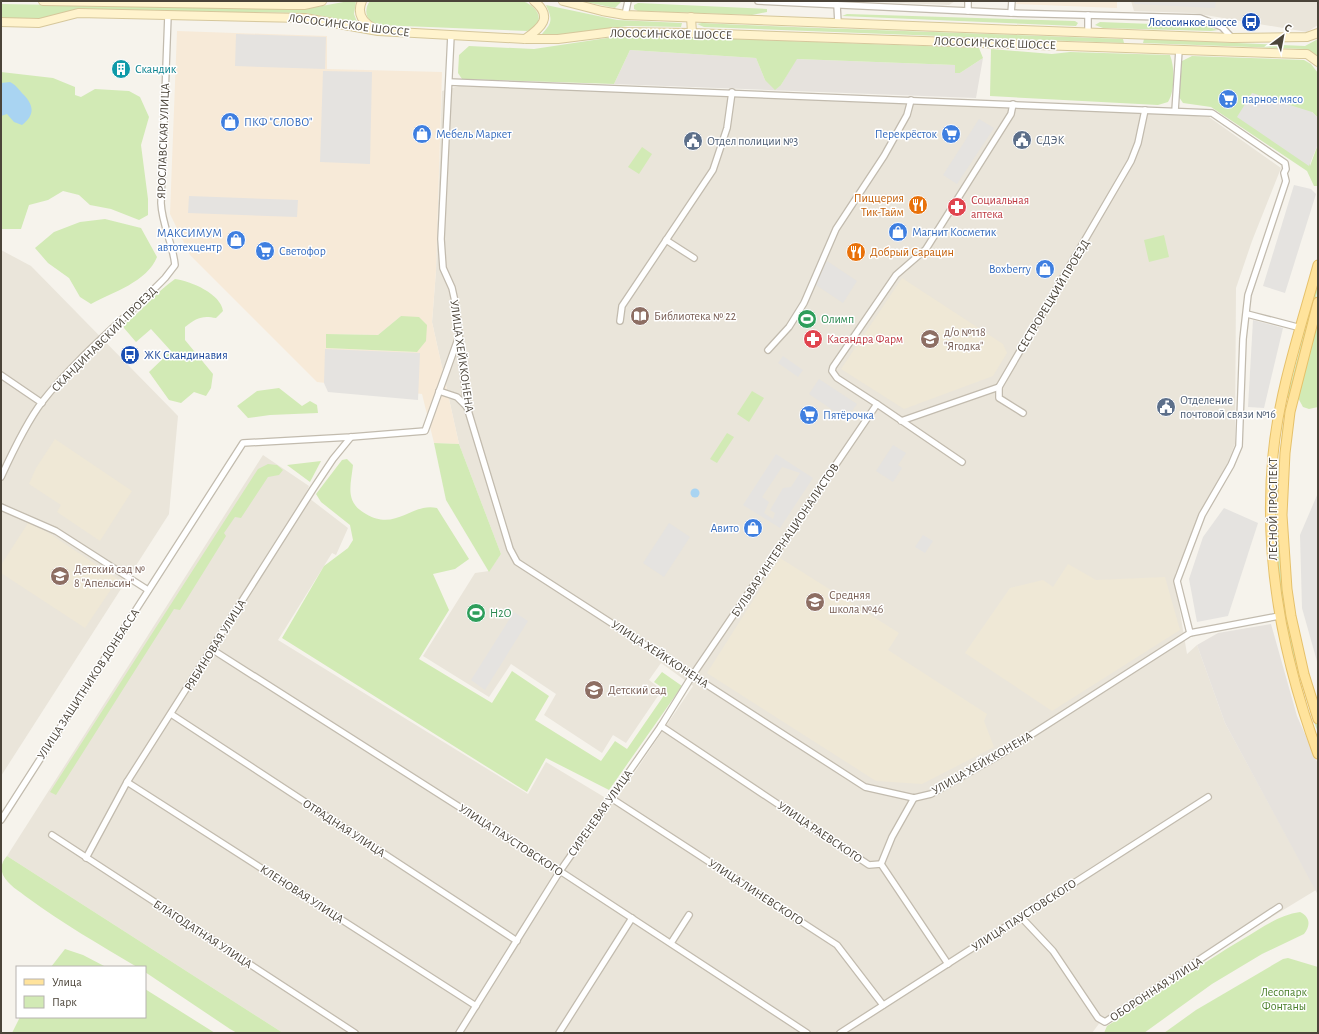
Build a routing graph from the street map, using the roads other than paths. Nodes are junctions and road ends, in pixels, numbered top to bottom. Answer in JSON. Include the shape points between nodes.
{"nodes":[{"id":1,"x":42,"y":1,"type":"edge"},
{"id":2,"x":322,"y":1,"type":"edge"},
{"id":3,"x":362,"y":1,"type":"edge"},
{"id":4,"x":534,"y":1,"type":"edge"},
{"id":5,"x":563,"y":1,"type":"edge"},
{"id":6,"x":628,"y":1,"type":"edge"},
{"id":7,"x":758,"y":1,"type":"edge"},
{"id":8,"x":968,"y":1,"type":"edge"},
{"id":9,"x":1012,"y":1,"type":"edge"},
{"id":10,"x":837,"y":5,"type":"junction"},
{"id":11,"x":968,"y":11,"type":"junction"},
{"id":12,"x":1011,"y":13,"type":"junction"},
{"id":13,"x":168,"y":15,"type":"junction"},
{"id":14,"x":626,"y":15,"type":"junction"},
{"id":15,"x":1088,"y":15,"type":"junction"},
{"id":16,"x":691,"y":17,"type":"junction"},
{"id":17,"x":1,"y":22,"type":"edge"},
{"id":18,"x":838,"y":23,"type":"junction"},
{"id":19,"x":378,"y":31,"type":"junction"},
{"id":20,"x":1088,"y":32,"type":"junction"},
{"id":21,"x":692,"y":33,"type":"junction"},
{"id":22,"x":1318,"y":33,"type":"edge"},
{"id":23,"x":1134,"y":34,"type":"junction"},
{"id":24,"x":451,"y":35,"type":"junction"},
{"id":25,"x":1232,"y":38,"type":"junction"},
{"id":26,"x":525,"y":39,"type":"junction"},
{"id":27,"x":1134,"y":48,"type":"junction"},
{"id":28,"x":1179,"y":50,"type":"junction"},
{"id":29,"x":1318,"y":62,"type":"edge"},
{"id":30,"x":449,"y":82,"type":"junction"},
{"id":31,"x":732,"y":92,"type":"junction"},
{"id":32,"x":911,"y":100,"type":"junction"},
{"id":33,"x":1013,"y":104,"type":"junction"},
{"id":34,"x":1145,"y":110,"type":"junction"},
{"id":35,"x":1175,"y":111,"type":"junction"},
{"id":36,"x":666,"y":240,"type":"junction"},
{"id":37,"x":694,"y":258,"type":"dead end"},
{"id":38,"x":1318,"y":264,"type":"edge"},
{"id":39,"x":174,"y":265,"type":"joint"},
{"id":40,"x":1318,"y":302,"type":"edge"},
{"id":41,"x":1247,"y":314,"type":"junction"},
{"id":42,"x":620,"y":321,"type":"dead end"},
{"id":43,"x":1301,"y":328,"type":"junction"},
{"id":44,"x":459,"y":336,"type":"junction"},
{"id":45,"x":768,"y":350,"type":"dead end"},
{"id":46,"x":1,"y":375,"type":"edge"},
{"id":47,"x":999,"y":387,"type":"junction"},
{"id":48,"x":439,"y":391,"type":"junction"},
{"id":49,"x":42,"y":403,"type":"junction"},
{"id":50,"x":877,"y":404,"type":"junction"},
{"id":51,"x":467,"y":407,"type":"junction"},
{"id":52,"x":1280,"y":410,"type":"junction"},
{"id":53,"x":1290,"y":412,"type":"junction"},
{"id":54,"x":1023,"y":413,"type":"dead end"},
{"id":55,"x":901,"y":420,"type":"junction"},
{"id":56,"x":351,"y":437,"type":"junction"},
{"id":57,"x":962,"y":462,"type":"dead end"},
{"id":58,"x":1,"y":477,"type":"edge"},
{"id":59,"x":1,"y":507,"type":"edge"},
{"id":60,"x":148,"y":590,"type":"junction"},
{"id":61,"x":1279,"y":616,"type":"junction"},
{"id":62,"x":1190,"y":633,"type":"junction"},
{"id":63,"x":213,"y":650,"type":"junction"},
{"id":64,"x":692,"y":676,"type":"junction"},
{"id":65,"x":171,"y":714,"type":"junction"},
{"id":66,"x":1318,"y":719,"type":"edge"},
{"id":67,"x":661,"y":726,"type":"junction"},
{"id":68,"x":1318,"y":754,"type":"edge"},
{"id":69,"x":128,"y":782,"type":"junction"},
{"id":70,"x":1208,"y":797,"type":"dead end"},
{"id":71,"x":611,"y":798,"type":"junction"},
{"id":72,"x":914,"y":798,"type":"junction"},
{"id":73,"x":1,"y":820,"type":"edge"},
{"id":74,"x":52,"y":835,"type":"dead end"},
{"id":75,"x":86,"y":858,"type":"junction"},
{"id":76,"x":881,"y":864,"type":"junction"},
{"id":77,"x":560,"y":871,"type":"junction"},
{"id":78,"x":1279,"y":907,"type":"dead end"},
{"id":79,"x":689,"y":915,"type":"dead end"},
{"id":80,"x":1021,"y":916,"type":"junction"},
{"id":81,"x":632,"y":918,"type":"junction"},
{"id":82,"x":517,"y":941,"type":"junction"},
{"id":83,"x":671,"y":943,"type":"junction"},
{"id":84,"x":948,"y":964,"type":"junction"},
{"id":85,"x":883,"y":1005,"type":"junction"},
{"id":86,"x":476,"y":1006,"type":"junction"},
{"id":87,"x":355,"y":1033,"type":"edge"},
{"id":88,"x":458,"y":1033,"type":"edge"},
{"id":89,"x":559,"y":1033,"type":"edge"},
{"id":90,"x":807,"y":1033,"type":"edge"},
{"id":91,"x":840,"y":1033,"type":"edge"}],
"edges":[{"from":1,"to":2,"type":"street","name":"ЛОСОСИНСКОЕ ШОССЕ","via":[[304,5]]},
{"from":3,"to":19,"type":"street","via":[[359,8],[362,20]]},
{"from":4,"to":26,"type":"street","via":[[544,12],[544,20],[540,27]]},
{"from":5,"to":14,"type":"street","name":"ЛОСОСИНСКОЕ ШОССЕ"},
{"from":6,"to":14,"type":"street"},
{"from":7,"to":10,"type":"street"},
{"from":8,"to":11,"type":"street"},
{"from":9,"to":12,"type":"street"},
{"from":10,"to":11,"type":"street"},
{"from":10,"to":18,"type":"street"},
{"from":11,"to":12,"type":"street"},
{"from":12,"to":15,"type":"street"},
{"from":13,"to":17,"type":"street","name":"ЛОСОСИНСКОЕ ШОССЕ","via":[[78,13],[39,23]]},
{"from":13,"to":19,"type":"street","name":"ЛОСОСИНСКОЕ ШОССЕ","via":[[305,18]]},
{"from":13,"to":39,"type":"street","name":"ЯРОСЛАВСКАЯ УЛИЦА","via":[[161,203]]},
{"from":14,"to":16,"type":"street","name":"ЛОСОСИНСКОЕ ШОССЕ"},
{"from":15,"to":20,"type":"street"},
{"from":15,"to":25,"type":"street","via":[[1200,18],[1222,27]]},
{"from":16,"to":18,"type":"street","name":"ЛОСОСИНСКОЕ ШОССЕ"},
{"from":16,"to":21,"type":"street"},
{"from":18,"to":20,"type":"street","name":"ЛОСОСИНСКОЕ ШОССЕ"},
{"from":19,"to":24,"type":"street","name":"ЛОСОСИНСКОЕ ШОССЕ"},
{"from":20,"to":23,"type":"street","name":"ЛОСОСИНСКОЕ ШОССЕ"},
{"from":21,"to":26,"type":"street","name":"ЛОСОСИНСКОЕ ШОССЕ","via":[[613,32],[558,39]]},
{"from":21,"to":27,"type":"street","name":"ЛОСОСИНСКОЕ ШОССЕ"},
{"from":22,"to":25,"type":"street","name":"ЛОСОСИНСКОЕ ШОССЕ","via":[[1307,38]]},
{"from":23,"to":25,"type":"street","name":"ЛОСОСИНСКОЕ ШОССЕ"},
{"from":23,"to":27,"type":"street"},
{"from":24,"to":26,"type":"street","name":"ЛОСОСИНСКОЕ ШОССЕ"},
{"from":24,"to":30,"type":"street","name":"УЛИЦА ХЕЙККОНЕНА"},
{"from":27,"to":28,"type":"street","name":"ЛОСОСИНСКОЕ ШОССЕ"},
{"from":28,"to":29,"type":"street","name":"ЛОСОСИНСКОЕ ШОССЕ","via":[[1307,54]]},
{"from":28,"to":35,"type":"street"},
{"from":30,"to":31,"type":"street"},
{"from":30,"to":44,"type":"street","name":"УЛИЦА ХЕЙККОНЕНА","via":[[441,244],[444,268],[456,306]]},
{"from":31,"to":32,"type":"street"},
{"from":31,"to":36,"type":"street","via":[[727,128],[713,170]]},
{"from":32,"to":33,"type":"street"},
{"from":32,"to":45,"type":"street","via":[[907,115],[884,156],[836,229],[804,303],[789,327]]},
{"from":33,"to":34,"type":"street"},
{"from":33,"to":50,"type":"street","via":[[1011,114],[926,249],[896,275],[833,367],[832,371],[837,378]]},
{"from":34,"to":35,"type":"street"},
{"from":34,"to":47,"type":"street","name":"СЕСТРОРЕЦКИЙ ПРОЕЗД","via":[[1131,161]]},
{"from":35,"to":41,"type":"street","via":[[1212,113],[1285,163],[1286,181],[1248,295]]},
{"from":36,"to":37,"type":"street"},
{"from":36,"to":42,"type":"street","via":[[622,306]]},
{"from":38,"to":43,"type":"main road","name":"ЛЕСНОЙ ПРОСПЕКТ"},
{"from":39,"to":49,"type":"street","name":"СКАНДИНАВСКИЙ ПРОЕЗД","via":[[165,278],[71,370]]},
{"from":40,"to":53,"type":"main road","name":"ЛЕСНОЙ ПРОСПЕКТ"},
{"from":41,"to":43,"type":"street"},
{"from":41,"to":62,"type":"street","via":[[1243,339],[1239,446],[1202,515],[1177,581]]},
{"from":43,"to":52,"type":"main road","name":"ЛЕСНОЙ ПРОСПЕКТ"},
{"from":44,"to":48,"type":"street","name":"УЛИЦА ЗАЩИТНИКОВ ДОНБАССА"},
{"from":44,"to":51,"type":"street","name":"УЛИЦА ХЕЙККОНЕНА"},
{"from":46,"to":49,"type":"street"},
{"from":47,"to":54,"type":"street","via":[[999,398]]},
{"from":47,"to":55,"type":"street"},
{"from":48,"to":51,"type":"street","via":[[457,397]]},
{"from":48,"to":56,"type":"street","name":"УЛИЦА ЗАЩИТНИКОВ ДОНБАССА","via":[[425,431]]},
{"from":49,"to":58,"type":"street","name":"СКАНДИНАВСКИЙ ПРОЕЗД"},
{"from":50,"to":55,"type":"street"},
{"from":50,"to":64,"type":"street","name":"БУЛЬВАР ИНТЕРНАЦИОНАЛИСТОВ"},
{"from":51,"to":64,"type":"street","name":"УЛИЦА ХЕЙККОНЕНА","via":[[510,549],[517,562]]},
{"from":52,"to":53,"type":"main road"},
{"from":52,"to":61,"type":"main road","name":"ЛЕСНОЙ ПРОСПЕКТ","via":[[1271,487],[1274,574]]},
{"from":53,"to":66,"type":"main road","name":"ЛЕСНОЙ ПРОСПЕКТ","via":[[1282,515],[1287,589],[1304,674]]},
{"from":55,"to":57,"type":"street"},
{"from":56,"to":60,"type":"street","name":"УЛИЦА ЗАЩИТНИКОВ ДОНБАССА","via":[[243,443]]},
{"from":56,"to":63,"type":"street","name":"РЯБИНОВАЯ УЛИЦА","via":[[313,489]]},
{"from":59,"to":60,"type":"street","via":[[56,531]]},
{"from":60,"to":73,"type":"street","name":"УЛИЦА ЗАЩИТНИКОВ ДОНБАССА"},
{"from":61,"to":62,"type":"street","name":"УЛИЦА ХЕЙККОНЕНА"},
{"from":61,"to":68,"type":"main road","name":"ЛЕСНОЙ ПРОСПЕКТ","via":[[1300,705]]},
{"from":62,"to":72,"type":"street","name":"УЛИЦА ХЕЙККОНЕНА","via":[[998,756],[931,794]]},
{"from":63,"to":65,"type":"street","name":"РЯБИНОВАЯ УЛИЦА"},
{"from":63,"to":77,"type":"street","name":"УЛИЦА ПАУСТОВСКОГО"},
{"from":64,"to":67,"type":"street","name":"СИРЕНЕВАЯ УЛИЦА"},
{"from":64,"to":72,"type":"street","name":"УЛИЦА ХЕЙККОНЕНА","via":[[865,787]]},
{"from":65,"to":69,"type":"street","name":"РЯБИНОВАЯ УЛИЦА"},
{"from":65,"to":82,"type":"street","name":"ОТРАДНАЯ УЛИЦА"},
{"from":67,"to":71,"type":"street","name":"СИРЕНЕВАЯ УЛИЦА"},
{"from":67,"to":76,"type":"street","name":"УЛИЦА РАЕВСКОГО","via":[[869,864]]},
{"from":69,"to":75,"type":"street","name":"РЯБИНОВАЯ УЛИЦА"},
{"from":69,"to":86,"type":"street","name":"КЛЕНОВАЯ УЛИЦА"},
{"from":70,"to":80,"type":"street","name":"УЛИЦА ПАУСТОВСКОГО"},
{"from":71,"to":77,"type":"street","name":"СИРЕНЕВАЯ УЛИЦА"},
{"from":71,"to":85,"type":"street","name":"УЛИЦА ЛИНЕВСКОГО","via":[[837,945]]},
{"from":72,"to":76,"type":"street"},
{"from":74,"to":75,"type":"street","name":"БЛАГОДАТНАЯ УЛИЦА"},
{"from":75,"to":87,"type":"street","name":"БЛАГОДАТНАЯ УЛИЦА"},
{"from":76,"to":84,"type":"street"},
{"from":77,"to":81,"type":"street","name":"УЛИЦА ПАУСТОВСКОГО"},
{"from":77,"to":82,"type":"street","name":"СИРЕНЕВАЯ УЛИЦА"},
{"from":78,"to":80,"type":"street","name":"ОБОРОННАЯ УЛИЦА","via":[[1105,1022],[1098,1018],[1053,951]]},
{"from":79,"to":83,"type":"street"},
{"from":80,"to":84,"type":"street","name":"УЛИЦА ПАУСТОВСКОГО"},
{"from":81,"to":83,"type":"street","name":"УЛИЦА ПАУСТОВСКОГО"},
{"from":81,"to":89,"type":"street"},
{"from":82,"to":86,"type":"street","name":"СИРЕНЕВАЯ УЛИЦА"},
{"from":83,"to":90,"type":"street","name":"УЛИЦА ПАУСТОВСКОГО"},
{"from":84,"to":85,"type":"street","name":"УЛИЦА ПАУСТОВСКОГО"},
{"from":85,"to":91,"type":"street","name":"УЛИЦА ПАУСТОВСКОГО"},
{"from":86,"to":88,"type":"street","name":"СИРЕНЕВАЯ УЛИЦА"}]}
